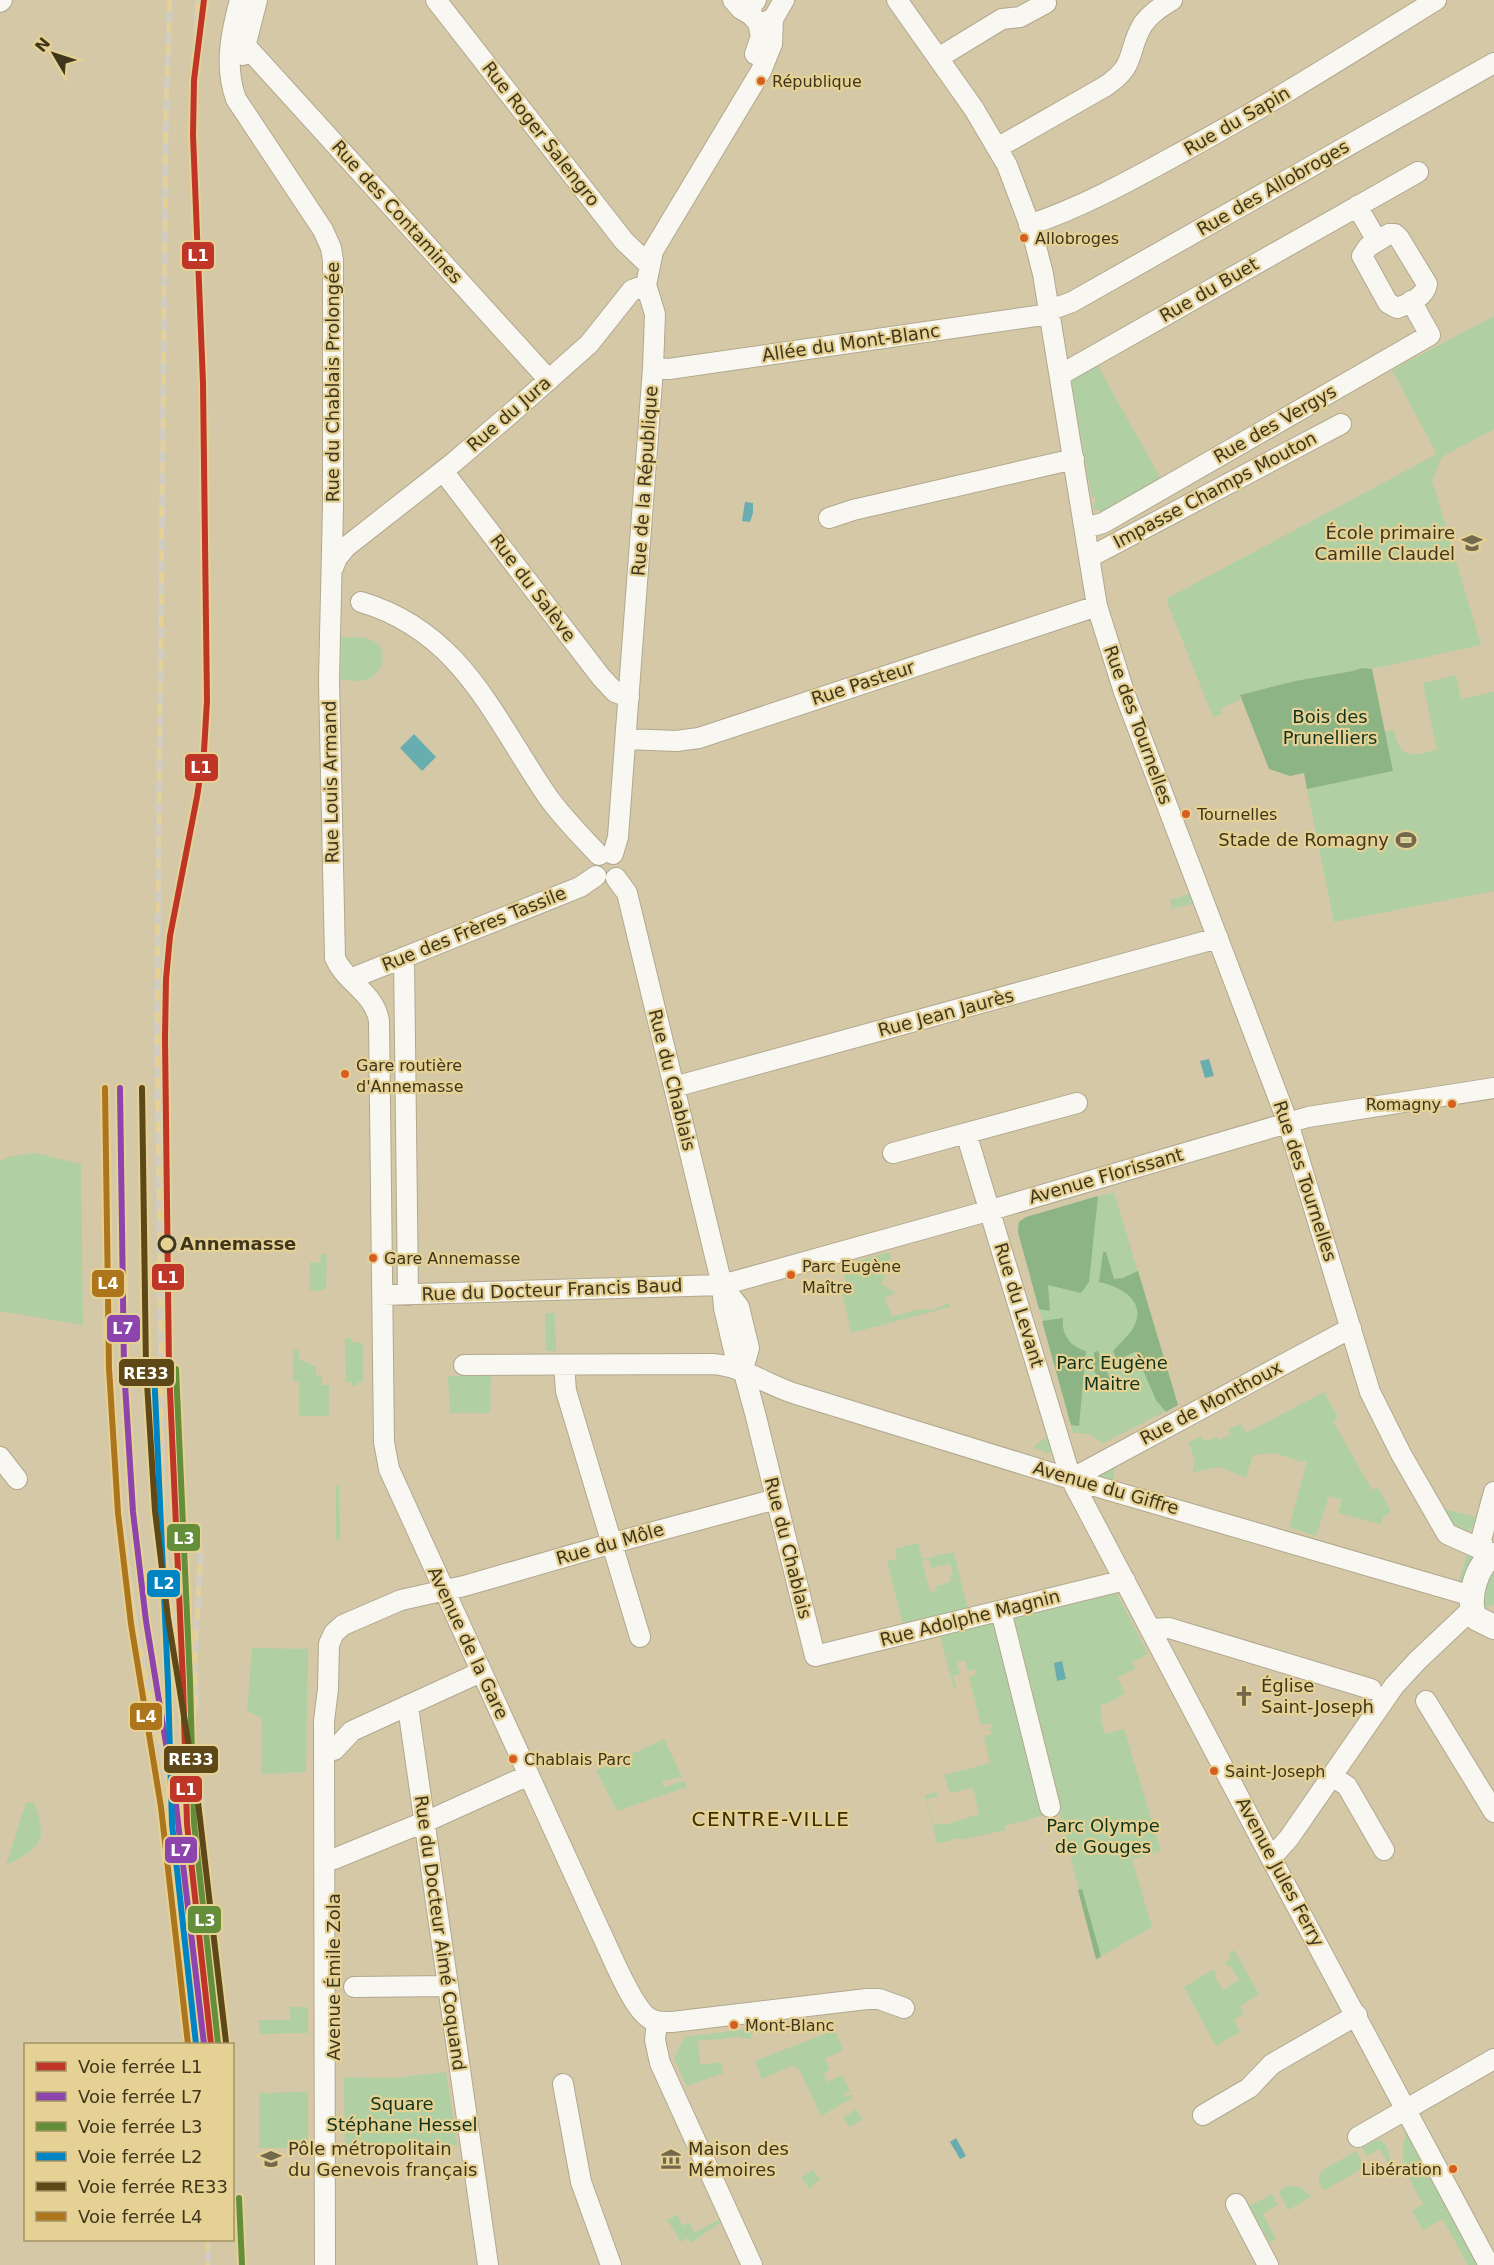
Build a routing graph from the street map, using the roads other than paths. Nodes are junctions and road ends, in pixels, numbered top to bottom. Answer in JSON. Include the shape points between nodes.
{"nodes":[{"id":1,"x":240,"y":0,"type":"edge"},
{"id":2,"x":257,"y":0,"type":"edge"},
{"id":3,"x":436,"y":0,"type":"edge"},
{"id":4,"x":733,"y":0,"type":"edge"},
{"id":5,"x":784,"y":0,"type":"edge"},
{"id":6,"x":897,"y":0,"type":"edge"},
{"id":7,"x":1172,"y":0,"type":"edge"},
{"id":8,"x":1436,"y":0,"type":"edge"},
{"id":9,"x":1045,"y":1,"type":"edge"},
{"id":10,"x":760,"y":14,"type":"edge"},
{"id":11,"x":245,"y":45,"type":"junction"},
{"id":12,"x":938,"y":58,"type":"junction"},
{"id":13,"x":1494,"y":63,"type":"edge"},
{"id":14,"x":236,"y":99,"type":"junction"},
{"id":15,"x":998,"y":148,"type":"junction"},
{"id":16,"x":1418,"y":172,"type":"dead end"},
{"id":17,"x":1357,"y":206,"type":"junction"},
{"id":18,"x":1029,"y":225,"type":"junction"},
{"id":19,"x":1377,"y":241,"type":"junction"},
{"id":20,"x":649,"y":265,"type":"junction"},
{"id":21,"x":646,"y":285,"type":"junction"},
{"id":22,"x":1411,"y":301,"type":"junction"},
{"id":23,"x":1050,"y":312,"type":"junction"},
{"id":24,"x":653,"y":368,"type":"junction"},
{"id":25,"x":1060,"y":375,"type":"junction"},
{"id":26,"x":549,"y":380,"type":"junction"},
{"id":27,"x":1341,"y":423,"type":"dead end"},
{"id":28,"x":1074,"y":459,"type":"junction"},
{"id":29,"x":443,"y":471,"type":"junction"},
{"id":30,"x":333,"y":506,"type":"junction"},
{"id":31,"x":830,"y":518,"type":"dead end"},
{"id":32,"x":1085,"y":528,"type":"junction"},
{"id":33,"x":362,"y":534,"type":"junction"},
{"id":34,"x":1090,"y":557,"type":"junction"},
{"id":35,"x":332,"y":574,"type":"junction"},
{"id":36,"x":361,"y":602,"type":"dead end"},
{"id":37,"x":1097,"y":606,"type":"junction"},
{"id":38,"x":629,"y":697,"type":"junction"},
{"id":39,"x":626,"y":739,"type":"junction"},
{"id":40,"x":606,"y":855,"type":"junction"},
{"id":41,"x":596,"y":876,"type":"junction"},
{"id":42,"x":616,"y":878,"type":"junction"},
{"id":43,"x":1218,"y":938,"type":"junction"},
{"id":44,"x":400,"y":959,"type":"junction"},
{"id":45,"x":351,"y":979,"type":"junction"},
{"id":46,"x":674,"y":1087,"type":"junction"},
{"id":47,"x":1494,"y":1088,"type":"edge"},
{"id":48,"x":1077,"y":1103,"type":"dead end"},
{"id":49,"x":1288,"y":1123,"type":"junction"},
{"id":50,"x":966,"y":1133,"type":"junction"},
{"id":51,"x":893,"y":1153,"type":"dead end"},
{"id":52,"x":991,"y":1210,"type":"junction"},
{"id":53,"x":722,"y":1285,"type":"junction"},
{"id":54,"x":382,"y":1295,"type":"junction"},
{"id":55,"x":408,"y":1295,"type":"junction"},
{"id":56,"x":1351,"y":1328,"type":"junction"},
{"id":57,"x":464,"y":1365,"type":"dead end"},
{"id":58,"x":564,"y":1365,"type":"junction"},
{"id":59,"x":743,"y":1369,"type":"junction"},
{"id":60,"x":0,"y":1457,"type":"edge"},
{"id":61,"x":17,"y":1479,"type":"dead end"},
{"id":62,"x":1071,"y":1479,"type":"junction"},
{"id":63,"x":1494,"y":1492,"type":"edge"},
{"id":64,"x":776,"y":1499,"type":"junction"},
{"id":65,"x":1494,"y":1523,"type":"edge"},
{"id":66,"x":613,"y":1543,"type":"junction"},
{"id":67,"x":1491,"y":1553,"type":"edge"},
{"id":68,"x":1125,"y":1580,"type":"junction"},
{"id":69,"x":444,"y":1592,"type":"junction"},
{"id":70,"x":1472,"y":1603,"type":"junction"},
{"id":71,"x":1001,"y":1611,"type":"junction"},
{"id":72,"x":336,"y":1624,"type":"joint"},
{"id":73,"x":1494,"y":1627,"type":"edge"},
{"id":74,"x":1151,"y":1629,"type":"junction"},
{"id":75,"x":640,"y":1637,"type":"dead end"},
{"id":76,"x":815,"y":1656,"type":"joint"},
{"id":77,"x":481,"y":1672,"type":"junction"},
{"id":78,"x":1371,"y":1689,"type":"dead end"},
{"id":79,"x":1426,"y":1701,"type":"dead end"},
{"id":80,"x":408,"y":1707,"type":"junction"},
{"id":81,"x":330,"y":1714,"type":"junction"},
{"id":82,"x":352,"y":1731,"type":"junction"},
{"id":83,"x":334,"y":1750,"type":"junction"},
{"id":84,"x":529,"y":1775,"type":"junction"},
{"id":85,"x":1332,"y":1776,"type":"junction"},
{"id":86,"x":1050,"y":1807,"type":"dead end"},
{"id":87,"x":1494,"y":1812,"type":"edge"},
{"id":88,"x":424,"y":1821,"type":"junction"},
{"id":89,"x":1384,"y":1850,"type":"dead end"},
{"id":90,"x":334,"y":1859,"type":"junction"},
{"id":91,"x":1275,"y":1865,"type":"junction"},
{"id":92,"x":447,"y":1986,"type":"junction"},
{"id":93,"x":354,"y":1987,"type":"dead end"},
{"id":94,"x":904,"y":2008,"type":"dead end"},
{"id":95,"x":1357,"y":2015,"type":"junction"},
{"id":96,"x":657,"y":2022,"type":"junction"},
{"id":97,"x":1494,"y":2059,"type":"edge"},
{"id":98,"x":563,"y":2084,"type":"dead end"},
{"id":99,"x":1407,"y":2109,"type":"junction"},
{"id":100,"x":1203,"y":2115,"type":"dead end"},
{"id":101,"x":1358,"y":2137,"type":"dead end"},
{"id":102,"x":1236,"y":2204,"type":"dead end"},
{"id":103,"x":325,"y":2265,"type":"edge"},
{"id":104,"x":335,"y":2265,"type":"edge"},
{"id":105,"x":488,"y":2265,"type":"edge"},
{"id":106,"x":611,"y":2265,"type":"edge"},
{"id":107,"x":752,"y":2265,"type":"edge"},
{"id":108,"x":1268,"y":2265,"type":"edge"},
{"id":109,"x":1490,"y":2265,"type":"edge"}],
"edges":[{"from":1,"to":14,"type":"street","name":"Rue du Chablais Prolongée","via":[[230,55]]},
{"from":2,"to":11,"type":"street"},
{"from":3,"to":20,"type":"street","name":"Rue Roger Salengro","via":[[624,241]]},
{"from":4,"to":10,"type":"street","via":[[741,9]]},
{"from":5,"to":10,"type":"street","name":"Rue de la République"},
{"from":6,"to":12,"type":"street","name":"Rue des Tournelles"},
{"from":7,"to":15,"type":"street","via":[[1154,12],[1142,27],[1130,61],[1119,76]]},
{"from":8,"to":18,"type":"street","name":"Rue du Sapin","via":[[1232,125],[1113,189]]},
{"from":9,"to":12,"type":"street","via":[[1020,17],[1002,19]]},
{"from":10,"to":20,"type":"street","name":"Rue de la République","via":[[760,41],[733,100],[725,129],[660,237]]},
{"from":11,"to":14,"type":"street"},
{"from":11,"to":26,"type":"street","name":"Rue des Contamines"},
{"from":12,"to":15,"type":"street","name":"Rue des Tournelles"},
{"from":13,"to":23,"type":"street","name":"Rue des Allobroges"},
{"from":14,"to":30,"type":"street","name":"Rue du Chablais Prolongée","via":[[318,223],[332,254]]},
{"from":15,"to":18,"type":"street","name":"Rue des Tournelles"},
{"from":16,"to":17,"type":"street","name":"Rue du Buet"},
{"from":17,"to":19,"type":"street"},
{"from":17,"to":25,"type":"street","name":"Rue du Buet"},
{"from":18,"to":23,"type":"street","name":"Rue des Tournelles"},
{"from":19,"to":22,"type":"street","via":[[1362,256],[1383,295],[1394,308]]},
{"from":19,"to":22,"type":"street","via":[[1389,234],[1397,236],[1425,281],[1425,290]]},
{"from":20,"to":21,"type":"street","name":"Rue de la République"},
{"from":21,"to":24,"type":"street","name":"Rue de la République","via":[[655,314]]},
{"from":21,"to":26,"type":"street","name":"Rue du Jura","via":[[632,290],[597,336]]},
{"from":22,"to":32,"type":"street","name":"Rue des Vergys","via":[[1430,335],[1103,523]]},
{"from":23,"to":24,"type":"street","name":"Allée du Mont-Blanc","via":[[669,369]]},
{"from":23,"to":25,"type":"street","name":"Rue des Tournelles"},
{"from":24,"to":38,"type":"street","name":"Rue de la République"},
{"from":25,"to":28,"type":"street","name":"Rue des Tournelles"},
{"from":26,"to":29,"type":"street","name":"Rue du Jura"},
{"from":27,"to":34,"type":"street","name":"Impasse Champs Mouton"},
{"from":28,"to":31,"type":"street"},
{"from":28,"to":32,"type":"street","name":"Rue des Tournelles"},
{"from":29,"to":33,"type":"street","name":"Rue du Jura"},
{"from":29,"to":38,"type":"street","name":"Rue du Salève","via":[[601,677],[615,692]]},
{"from":30,"to":33,"type":"street","via":[[342,525]]},
{"from":30,"to":35,"type":"street","name":"Rue du Chablais Prolongée"},
{"from":32,"to":34,"type":"street","name":"Rue des Tournelles"},
{"from":33,"to":35,"type":"street","name":"Rue du Jura","via":[[341,552]]},
{"from":34,"to":37,"type":"street","name":"Rue des Tournelles"},
{"from":35,"to":45,"type":"street","name":"Rue Louis Armand","via":[[329,680],[335,958]]},
{"from":36,"to":40,"type":"street","via":[[404,619],[455,659],[552,802]]},
{"from":37,"to":39,"type":"street","name":"Rue Pasteur","via":[[699,738]]},
{"from":37,"to":43,"type":"street","name":"Rue des Tournelles","via":[[1124,692]]},
{"from":38,"to":39,"type":"street","name":"Rue de la République"},
{"from":39,"to":40,"type":"street","name":"Rue de la République","via":[[618,837]]},
{"from":40,"to":41,"type":"street","via":[[593,865]]},
{"from":40,"to":42,"type":"street","via":[[618,858],[621,872]]},
{"from":41,"to":42,"type":"street","via":[[606,881]]},
{"from":41,"to":44,"type":"street","name":"Rue des Frères Tassile","via":[[580,887]]},
{"from":42,"to":46,"type":"street","name":"Rue du Chablais","via":[[627,893]]},
{"from":43,"to":46,"type":"street","name":"Rue Jean Jaurès"},
{"from":43,"to":49,"type":"street","name":"Rue des Tournelles"},
{"from":44,"to":45,"type":"street","name":"Rue des Frères Tassile"},
{"from":44,"to":55,"type":"street","via":[[400,1185],[407,1194]]},
{"from":45,"to":54,"type":"street","name":"Avenue de la Gare","via":[[372,1002],[379,1021]]},
{"from":46,"to":53,"type":"street","name":"Rue du Chablais"},
{"from":47,"to":49,"type":"street","name":"Avenue Florissant","via":[[1317,1115]]},
{"from":48,"to":50,"type":"street"},
{"from":49,"to":52,"type":"street","name":"Avenue Florissant"},
{"from":49,"to":56,"type":"street","name":"Rue des Tournelles"},
{"from":50,"to":51,"type":"street"},
{"from":50,"to":52,"type":"street","name":"Rue du Levant"},
{"from":52,"to":53,"type":"street","name":"Avenue Florissant"},
{"from":52,"to":62,"type":"street","name":"Rue du Levant"},
{"from":53,"to":55,"type":"street","name":"Rue du Docteur Francis Baud"},
{"from":53,"to":59,"type":"street","name":"Rue du Chablais","via":[[733,1347]]},
{"from":54,"to":55,"type":"street","name":"Rue du Docteur Francis Baud"},
{"from":54,"to":69,"type":"street","name":"Avenue de la Gare","via":[[386,1459]]},
{"from":56,"to":62,"type":"street","name":"Rue de Monthoux"},
{"from":56,"to":67,"type":"street","name":"Rue des Tournelles","via":[[1370,1392],[1445,1532]]},
{"from":57,"to":58,"type":"street","name":"Avenue du Giffre"},
{"from":58,"to":59,"type":"street","name":"Avenue du Giffre","via":[[712,1364]]},
{"from":58,"to":66,"type":"street","via":[[566,1391]]},
{"from":59,"to":62,"type":"street","name":"Avenue du Giffre","via":[[790,1392]]},
{"from":59,"to":64,"type":"street","name":"Rue du Chablais"},
{"from":60,"to":61,"type":"street"},
{"from":62,"to":68,"type":"street","name":"Avenue Jules Ferry"},
{"from":62,"to":70,"type":"street","name":"Avenue du Giffre"},
{"from":63,"to":67,"type":"street","via":[[1481,1538]]},
{"from":64,"to":66,"type":"street","name":"Rue du Môle"},
{"from":64,"to":76,"type":"street","name":"Rue du Chablais"},
{"from":65,"to":67,"type":"street"},
{"from":66,"to":69,"type":"street","name":"Rue du Môle"},
{"from":66,"to":75,"type":"street"},
{"from":67,"to":70,"type":"main road","via":[[1481,1567]]},
{"from":68,"to":71,"type":"street","name":"Rue Adolphe Magnin"},
{"from":68,"to":74,"type":"street","name":"Avenue Jules Ferry"},
{"from":69,"to":72,"type":"street","name":"Rue du Môle","via":[[401,1600]]},
{"from":69,"to":77,"type":"street","name":"Avenue de la Gare"},
{"from":70,"to":73,"type":"main road","via":[[1478,1620]]},
{"from":70,"to":85,"type":"street","via":[[1403,1675]]},
{"from":71,"to":76,"type":"street","name":"Rue Adolphe Magnin"},
{"from":71,"to":86,"type":"street"},
{"from":72,"to":81,"type":"street","name":"Avenue Émile Zola","via":[[325,1635]]},
{"from":74,"to":78,"type":"street","via":[[1169,1628]]},
{"from":74,"to":91,"type":"street","name":"Avenue Jules Ferry"},
{"from":77,"to":80,"type":"street"},
{"from":77,"to":84,"type":"street","name":"Avenue de la Gare"},
{"from":79,"to":87,"type":"street"},
{"from":80,"to":82,"type":"street"},
{"from":80,"to":88,"type":"street","name":"Rue du Docteur Aimé Coquand"},
{"from":81,"to":82,"type":"street"},
{"from":81,"to":83,"type":"street","name":"Avenue Émile Zola"},
{"from":81,"to":103,"type":"street","name":"Avenue Émile Zola"},
{"from":82,"to":83,"type":"street"},
{"from":83,"to":90,"type":"street","name":"Avenue Émile Zola"},
{"from":84,"to":88,"type":"street"},
{"from":84,"to":96,"type":"street","name":"Avenue de la Gare","via":[[630,1993],[640,2011]]},
{"from":85,"to":89,"type":"street","via":[[1347,1786]]},
{"from":85,"to":91,"type":"street","via":[[1284,1845]]},
{"from":88,"to":90,"type":"street"},
{"from":88,"to":92,"type":"street","name":"Rue du Docteur Aimé Coquand"},
{"from":90,"to":104,"type":"street","name":"Avenue Émile Zola"},
{"from":91,"to":95,"type":"street","name":"Avenue Jules Ferry"},
{"from":92,"to":93,"type":"street"},
{"from":92,"to":105,"type":"street","name":"Rue du Docteur Aimé Coquand"},
{"from":94,"to":96,"type":"street","via":[[867,1999]]},
{"from":95,"to":99,"type":"street","name":"Avenue Jules Ferry"},
{"from":95,"to":100,"type":"street","via":[[1272,2064],[1249,2088]]},
{"from":96,"to":107,"type":"street","via":[[655,2040],[660,2063]]},
{"from":97,"to":99,"type":"street"},
{"from":98,"to":106,"type":"street","via":[[581,2182]]},
{"from":99,"to":101,"type":"street"},
{"from":99,"to":109,"type":"street","name":"Avenue Jules Ferry"},
{"from":102,"to":108,"type":"street"}]}
